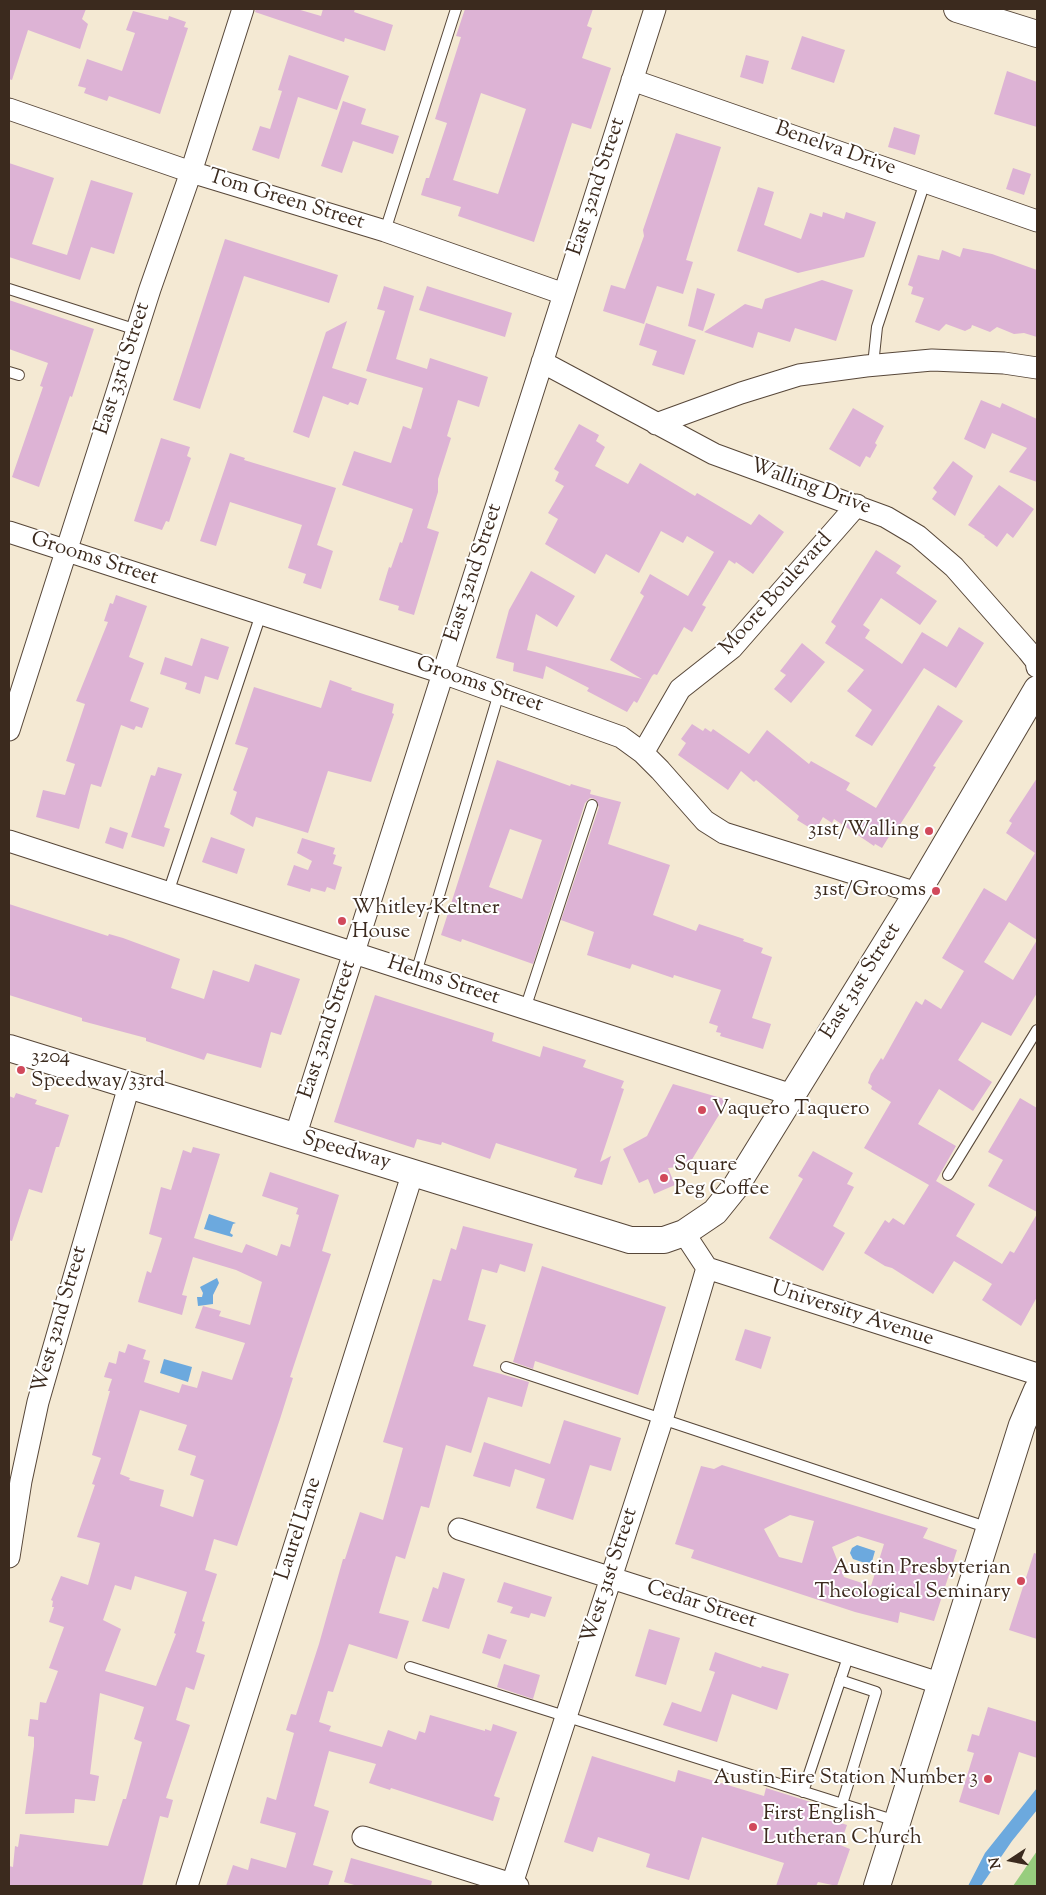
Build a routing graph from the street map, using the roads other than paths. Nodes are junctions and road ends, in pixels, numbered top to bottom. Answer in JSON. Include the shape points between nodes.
{"nodes":[{"id":1,"x":243,"y":9,"type":"edge"},
{"id":2,"x":456,"y":9,"type":"edge"},
{"id":3,"x":655,"y":9,"type":"edge"},
{"id":4,"x":957,"y":9,"type":"edge"},
{"id":5,"x":1037,"y":34,"type":"edge"},
{"id":6,"x":632,"y":80,"type":"junction"},
{"id":7,"x":10,"y":113,"type":"edge"},
{"id":8,"x":191,"y":172,"type":"junction"},
{"id":9,"x":925,"y":182,"type":"junction"},
{"id":10,"x":1037,"y":221,"type":"edge"},
{"id":11,"x":385,"y":232,"type":"junction"},
{"id":12,"x":9,"y":288,"type":"edge"},
{"id":13,"x":564,"y":294,"type":"junction"},
{"id":14,"x":136,"y":330,"type":"junction"},
{"id":15,"x":542,"y":362,"type":"junction"},
{"id":16,"x":874,"y":365,"type":"junction"},
{"id":17,"x":1037,"y":368,"type":"edge"},
{"id":18,"x":656,"y":424,"type":"junction"},
{"id":19,"x":857,"y":505,"type":"junction"},
{"id":20,"x":9,"y":532,"type":"edge"},
{"id":21,"x":66,"y":551,"type":"junction"},
{"id":22,"x":261,"y":614,"type":"junction"},
{"id":23,"x":1037,"y":667,"type":"edge"},
{"id":24,"x":443,"y":673,"type":"junction"},
{"id":25,"x":1037,"y":689,"type":"edge"},
{"id":26,"x":499,"y":693,"type":"junction"},
{"id":27,"x":9,"y":730,"type":"edge"},
{"id":28,"x":642,"y":752,"type":"junction"},
{"id":29,"x":592,"y":805,"type":"dead end"},
{"id":30,"x":9,"y":841,"type":"edge"},
{"id":31,"x":168,"y":893,"type":"junction"},
{"id":32,"x":917,"y":893,"type":"junction"},
{"id":33,"x":353,"y":953,"type":"junction"},
{"id":34,"x":416,"y":973,"type":"junction"},
{"id":35,"x":525,"y":1009,"type":"junction"},
{"id":36,"x":1037,"y":1030,"type":"edge"},
{"id":37,"x":9,"y":1048,"type":"edge"},
{"id":38,"x":129,"y":1086,"type":"junction"},
{"id":39,"x":792,"y":1095,"type":"junction"},
{"id":40,"x":295,"y":1137,"type":"junction"},
{"id":41,"x":413,"y":1172,"type":"junction"},
{"id":42,"x":948,"y":1175,"type":"dead end"},
{"id":43,"x":684,"y":1233,"type":"junction"},
{"id":44,"x":708,"y":1268,"type":"junction"},
{"id":45,"x":506,"y":1367,"type":"dead end"},
{"id":46,"x":1037,"y":1374,"type":"edge"},
{"id":47,"x":1037,"y":1390,"type":"edge"},
{"id":48,"x":662,"y":1420,"type":"junction"},
{"id":49,"x":990,"y":1528,"type":"junction"},
{"id":50,"x":459,"y":1529,"type":"dead end"},
{"id":51,"x":9,"y":1557,"type":"edge"},
{"id":52,"x":610,"y":1578,"type":"junction"},
{"id":53,"x":849,"y":1654,"type":"junction"},
{"id":54,"x":410,"y":1667,"type":"dead end"},
{"id":55,"x":840,"y":1680,"type":"junction"},
{"id":56,"x":942,"y":1684,"type":"junction"},
{"id":57,"x":567,"y":1717,"type":"junction"},
{"id":58,"x":803,"y":1792,"type":"junction"},
{"id":59,"x":842,"y":1804,"type":"junction"},
{"id":60,"x":897,"y":1822,"type":"junction"},
{"id":61,"x":363,"y":1837,"type":"dead end"},
{"id":62,"x":515,"y":1885,"type":"edge"},
{"id":63,"x":187,"y":1886,"type":"edge"},
{"id":64,"x":877,"y":1886,"type":"edge"}],
"edges":[{"from":1,"to":8,"type":"street","name":"East 33rd Street"},
{"from":2,"to":11,"type":"lane"},
{"from":3,"to":6,"type":"street","name":"East 32nd Street"},
{"from":4,"to":5,"type":"street"},
{"from":6,"to":9,"type":"street","name":"Benelva Drive"},
{"from":6,"to":13,"type":"street","name":"East 32nd Street"},
{"from":7,"to":8,"type":"street","name":"Tom Green Street"},
{"from":8,"to":11,"type":"street","name":"Tom Green Street"},
{"from":8,"to":14,"type":"street","name":"East 33rd Street"},
{"from":9,"to":10,"type":"street","name":"Benelva Drive"},
{"from":9,"to":16,"type":"lane","via":[[878,327]]},
{"from":11,"to":13,"type":"street","name":"Tom Green Street"},
{"from":12,"to":14,"type":"lane"},
{"from":13,"to":15,"type":"street","name":"East 32nd Street"},
{"from":14,"to":21,"type":"street","name":"East 33rd Street"},
{"from":15,"to":18,"type":"street","name":"Walling Drive"},
{"from":15,"to":24,"type":"street","name":"East 32nd Street"},
{"from":16,"to":17,"type":"street","via":[[932,360]]},
{"from":16,"to":18,"type":"street","via":[[799,375],[741,392]]},
{"from":18,"to":19,"type":"street","name":"Walling Drive","via":[[714,454]]},
{"from":19,"to":23,"type":"street","name":"Walling Drive","via":[[886,517],[937,550],[1028,651]]},
{"from":19,"to":28,"type":"street","name":"Moore Boulevard","via":[[732,648],[680,689]]},
{"from":20,"to":21,"type":"street","name":"Grooms Street"},
{"from":21,"to":22,"type":"street","name":"Grooms Street"},
{"from":21,"to":27,"type":"street","name":"East 33rd Street"},
{"from":22,"to":24,"type":"street","name":"Grooms Street"},
{"from":22,"to":31,"type":"lane"},
{"from":24,"to":26,"type":"street","name":"Grooms Street"},
{"from":24,"to":33,"type":"street","name":"East 32nd Street"},
{"from":25,"to":32,"type":"street","name":"East 31st Street"},
{"from":26,"to":28,"type":"street","name":"Grooms Street","via":[[621,737]]},
{"from":26,"to":34,"type":"lane"},
{"from":28,"to":32,"type":"street","name":"Grooms Street","via":[[705,821],[724,833]]},
{"from":29,"to":35,"type":"lane"},
{"from":30,"to":31,"type":"street","name":"Helms Street"},
{"from":31,"to":33,"type":"street","name":"Helms Street"},
{"from":32,"to":39,"type":"street","name":"East 31st Street"},
{"from":33,"to":34,"type":"street","name":"Helms Street"},
{"from":33,"to":40,"type":"street","name":"East 32nd Street"},
{"from":34,"to":35,"type":"street","name":"Helms Street"},
{"from":35,"to":39,"type":"street","name":"Helms Street"},
{"from":36,"to":42,"type":"lane"},
{"from":37,"to":38,"type":"street","name":"Speedway"},
{"from":38,"to":40,"type":"street","name":"Speedway"},
{"from":38,"to":51,"type":"street","name":"West 32nd Street","via":[[38,1402]]},
{"from":39,"to":43,"type":"street","name":"East 31st Street","via":[[727,1199],[702,1223]]},
{"from":40,"to":41,"type":"street","name":"Speedway"},
{"from":41,"to":43,"type":"street","name":"Speedway","via":[[630,1240],[664,1240]]},
{"from":41,"to":63,"type":"street","name":"Laurel Lane"},
{"from":43,"to":44,"type":"street"},
{"from":44,"to":46,"type":"street","name":"University Avenue"},
{"from":44,"to":48,"type":"street","name":"West 31st Street"},
{"from":45,"to":48,"type":"lane"},
{"from":47,"to":49,"type":"street","via":[[1022,1425]]},
{"from":48,"to":49,"type":"lane"},
{"from":48,"to":52,"type":"street","name":"West 31st Street"},
{"from":49,"to":56,"type":"street"},
{"from":50,"to":52,"type":"street","name":"Cedar Street"},
{"from":52,"to":53,"type":"street","name":"Cedar Street"},
{"from":52,"to":57,"type":"street","name":"West 31st Street"},
{"from":53,"to":55,"type":"lane"},
{"from":53,"to":56,"type":"street","name":"Cedar Street"},
{"from":54,"to":57,"type":"lane"},
{"from":55,"to":58,"type":"lane"},
{"from":55,"to":59,"type":"lane","via":[[876,1692]]},
{"from":56,"to":60,"type":"street"},
{"from":57,"to":58,"type":"lane"},
{"from":57,"to":62,"type":"street","name":"West 31st Street"},
{"from":58,"to":59,"type":"lane"},
{"from":59,"to":60,"type":"lane"},
{"from":60,"to":64,"type":"street"},
{"from":61,"to":62,"type":"street"}]}
